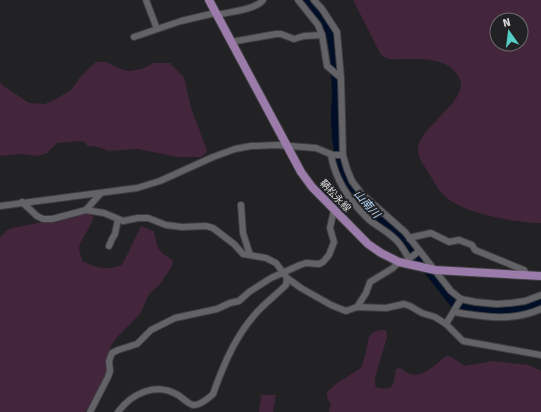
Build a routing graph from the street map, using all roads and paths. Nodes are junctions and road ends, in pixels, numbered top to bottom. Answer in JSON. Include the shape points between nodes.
{"nodes":[{"id":1,"x":146,"y":0,"type":"edge"},
{"id":2,"x":208,"y":0,"type":"edge"},
{"id":3,"x":263,"y":0,"type":"edge"},
{"id":4,"x":298,"y":0,"type":"edge"},
{"id":5,"x":314,"y":0,"type":"edge"},
{"id":6,"x":216,"y":14,"type":"junction"},
{"id":7,"x":157,"y":29,"type":"junction"},
{"id":8,"x":322,"y":35,"type":"junction"},
{"id":9,"x":134,"y":36,"type":"dead end"},
{"id":10,"x":231,"y":42,"type":"junction"},
{"id":11,"x":341,"y":77,"type":"junction"},
{"id":12,"x":286,"y":147,"type":"junction"},
{"id":13,"x":332,"y":155,"type":"junction"},
{"id":14,"x":342,"y":155,"type":"junction"},
{"id":15,"x":100,"y":194,"type":"junction"},
{"id":16,"x":22,"y":202,"type":"junction"},
{"id":17,"x":241,"y":205,"type":"dead end"},
{"id":18,"x":0,"y":206,"type":"edge"},
{"id":19,"x":86,"y":210,"type":"junction"},
{"id":20,"x":334,"y":210,"type":"junction"},
{"id":21,"x":118,"y":219,"type":"junction"},
{"id":22,"x":410,"y":239,"type":"junction"},
{"id":23,"x":109,"y":246,"type":"dead end"},
{"id":24,"x":419,"y":252,"type":"junction"},
{"id":25,"x":250,"y":255,"type":"junction"},
{"id":26,"x":399,"y":262,"type":"junction"},
{"id":27,"x":434,"y":270,"type":"junction"},
{"id":28,"x":286,"y":275,"type":"junction"},
{"id":29,"x":527,"y":275,"type":"junction"},
{"id":30,"x":541,"y":276,"type":"edge"},
{"id":31,"x":541,"y":295,"type":"edge"},
{"id":32,"x":461,"y":301,"type":"junction"},
{"id":33,"x":357,"y":307,"type":"junction"},
{"id":34,"x":541,"y":309,"type":"edge"},
{"id":35,"x":455,"y":311,"type":"junction"},
{"id":36,"x":446,"y":324,"type":"junction"},
{"id":37,"x":541,"y":355,"type":"edge"},
{"id":38,"x":90,"y":412,"type":"edge"},
{"id":39,"x":118,"y":412,"type":"edge"}],
"edges":[{"from":1,"to":7,"type":"street"},
{"from":2,"to":6,"type":"main road","name":"鞆松永線"},
{"from":3,"to":6,"type":"street","via":[[259,4]]},
{"from":4,"to":8,"type":"street","via":[[318,25]]},
{"from":5,"to":11,"type":"street","via":[[336,32]]},
{"from":6,"to":7,"type":"street"},
{"from":6,"to":10,"type":"main road","name":"鞆松永線"},
{"from":7,"to":9,"type":"street"},
{"from":8,"to":10,"type":"street","via":[[294,39],[276,34]]},
{"from":8,"to":11,"type":"street","via":[[327,66]]},
{"from":10,"to":12,"type":"main road","name":"鞆松永線"},
{"from":11,"to":14,"type":"street"},
{"from":12,"to":13,"type":"street","via":[[316,148]]},
{"from":12,"to":15,"type":"street","via":[[251,146],[235,149],[148,186]]},
{"from":12,"to":20,"type":"main road","name":"鞆松永線","via":[[305,177]]},
{"from":13,"to":14,"type":"street"},
{"from":13,"to":24,"type":"street","via":[[339,180],[351,200],[368,219],[394,238],[410,258]]},
{"from":14,"to":22,"type":"street","via":[[352,181]]},
{"from":15,"to":16,"type":"street"},
{"from":15,"to":19,"type":"street"},
{"from":16,"to":18,"type":"street"},
{"from":16,"to":19,"type":"street","via":[[43,219]]},
{"from":17,"to":25,"type":"street","via":[[243,233]]},
{"from":19,"to":21,"type":"street"},
{"from":20,"to":26,"type":"main road","name":"鞆松永線","via":[[368,244]]},
{"from":20,"to":28,"type":"street","via":[[330,228],[334,242],[330,255],[319,264],[300,265]]},
{"from":21,"to":23,"type":"street"},
{"from":21,"to":25,"type":"street","via":[[123,221],[148,218],[166,225],[206,226],[213,228],[243,254]]},
{"from":22,"to":24,"type":"street"},
{"from":22,"to":29,"type":"street","via":[[431,233],[449,242],[459,240],[472,245],[475,250],[524,270]]},
{"from":24,"to":27,"type":"street"},
{"from":25,"to":28,"type":"street","via":[[276,262]]},
{"from":26,"to":27,"type":"main road","name":"鞆松永線"},
{"from":26,"to":33,"type":"street","via":[[370,282]]},
{"from":27,"to":29,"type":"main road","name":"鞆松永線"},
{"from":27,"to":32,"type":"street"},
{"from":28,"to":33,"type":"street","via":[[301,288],[331,306],[346,311]]},
{"from":28,"to":38,"type":"street","via":[[270,278],[239,301],[217,309],[175,318],[151,330],[137,344],[112,353],[108,377]]},
{"from":28,"to":39,"type":"street","via":[[286,285],[261,307],[239,335],[210,397],[192,405],[168,389],[155,388],[130,400]]},
{"from":29,"to":30,"type":"main road","name":"鞆松永線"},
{"from":31,"to":32,"type":"street","via":[[511,304]]},
{"from":32,"to":35,"type":"street"},
{"from":33,"to":36,"type":"street","via":[[386,308],[404,304]]},
{"from":34,"to":35,"type":"street","via":[[514,317],[491,317]]},
{"from":35,"to":36,"type":"street"},
{"from":36,"to":37,"type":"street","via":[[463,341]]}]}
